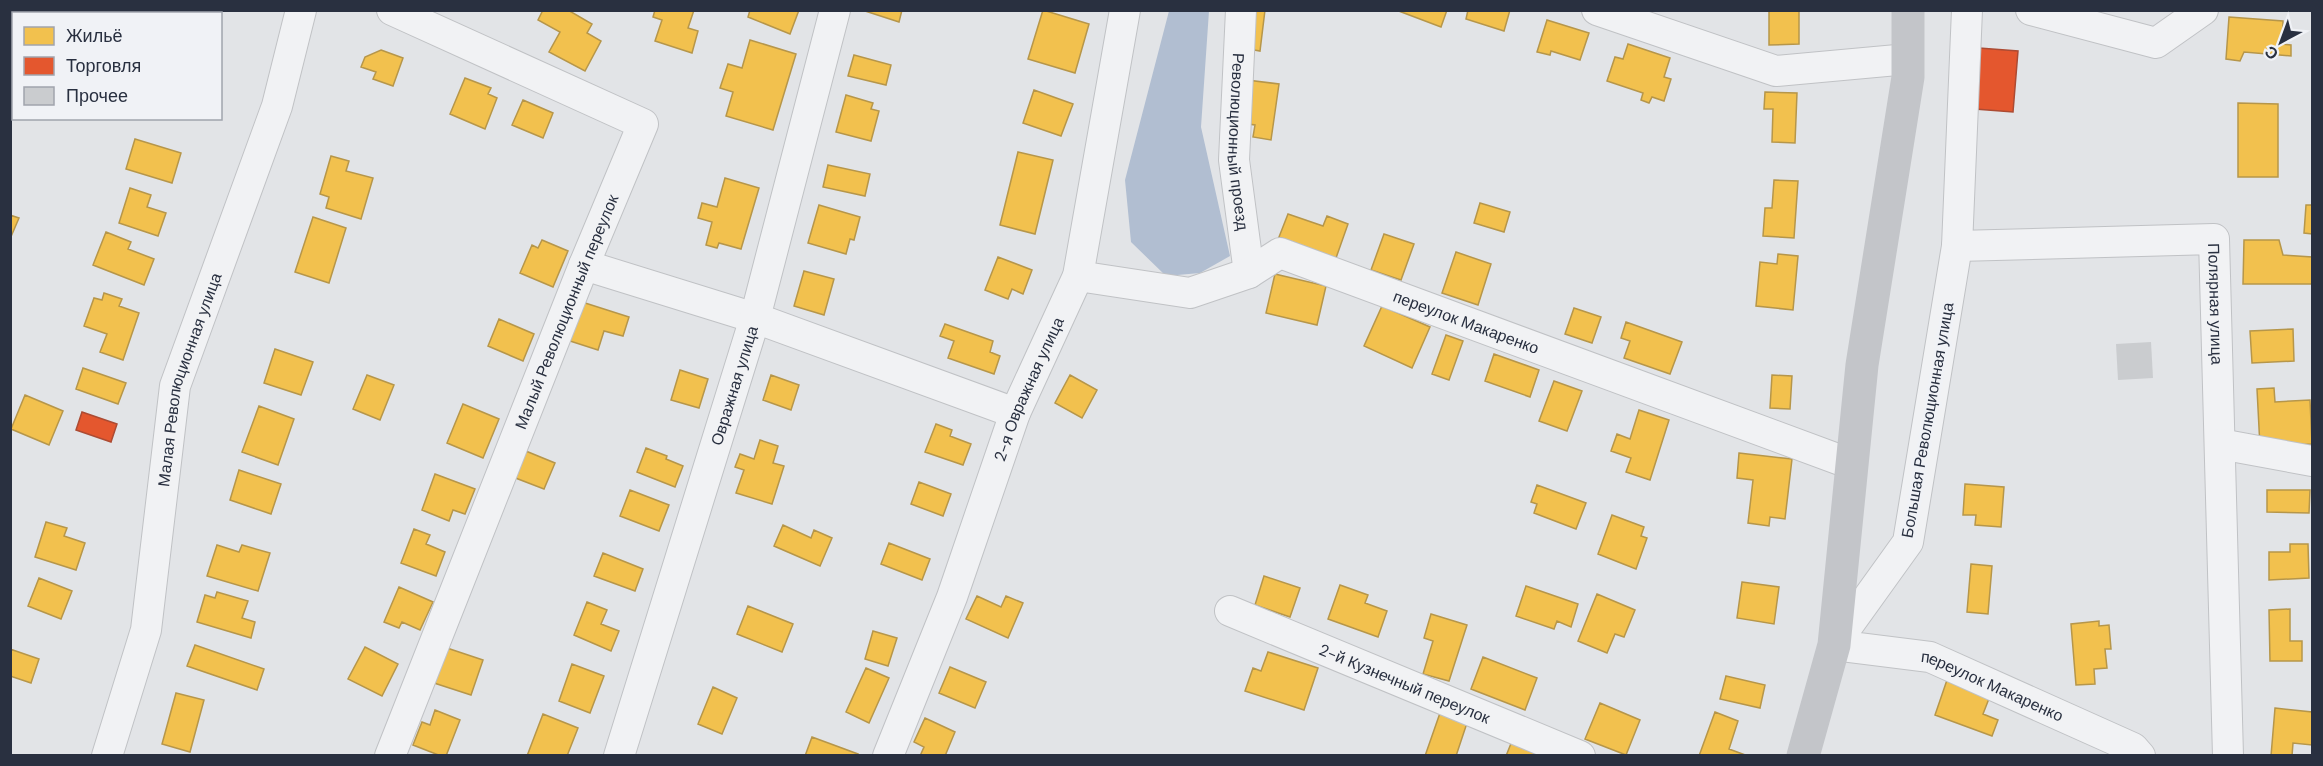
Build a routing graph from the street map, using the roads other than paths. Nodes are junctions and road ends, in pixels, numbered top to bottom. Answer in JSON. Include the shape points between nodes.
{"nodes":[{"id":1,"x":301,"y":10,"type":"edge"},
{"id":2,"x":392,"y":10,"type":"edge"},
{"id":3,"x":835,"y":10,"type":"edge"},
{"id":4,"x":1125,"y":10,"type":"edge"},
{"id":5,"x":1241,"y":10,"type":"edge"},
{"id":6,"x":1597,"y":10,"type":"edge"},
{"id":7,"x":1908,"y":10,"type":"edge"},
{"id":8,"x":1967,"y":10,"type":"edge"},
{"id":9,"x":2031,"y":10,"type":"edge"},
{"id":10,"x":2203,"y":10,"type":"edge"},
{"id":11,"x":1908,"y":59,"type":"junction"},
{"id":12,"x":1957,"y":246,"type":"junction"},
{"id":13,"x":584,"y":265,"type":"junction"},
{"id":14,"x":1249,"y":273,"type":"junction"},
{"id":15,"x":1078,"y":276,"type":"junction"},
{"id":16,"x":755,"y":318,"type":"junction"},
{"id":17,"x":1015,"y":413,"type":"junction"},
{"id":18,"x":2220,"y":444,"type":"junction"},
{"id":19,"x":2313,"y":461,"type":"edge"},
{"id":20,"x":1851,"y":464,"type":"junction"},
{"id":21,"x":1230,"y":611,"type":"dead end"},
{"id":22,"x":1834,"y":645,"type":"junction"},
{"id":23,"x":107,"y":756,"type":"edge"},
{"id":24,"x":390,"y":756,"type":"edge"},
{"id":25,"x":619,"y":756,"type":"edge"},
{"id":26,"x":888,"y":756,"type":"edge"},
{"id":27,"x":1580,"y":756,"type":"edge"},
{"id":28,"x":1803,"y":756,"type":"edge"},
{"id":29,"x":2140,"y":756,"type":"edge"},
{"id":30,"x":2228,"y":756,"type":"edge"}],
"edges":[{"from":1,"to":23,"type":"street","name":"Малая Революционная улица","via":[[277,106],[175,386],[146,630]]},
{"from":2,"to":13,"type":"street","name":"Малый Революционный переулок","via":[[643,124]]},
{"from":3,"to":16,"type":"street","name":"Овражная улица"},
{"from":4,"to":15,"type":"street","name":"2-я Овражная улица"},
{"from":5,"to":14,"type":"street","name":"Революционный проезд","via":[[1234,160]]},
{"from":6,"to":11,"type":"street","via":[[1776,71]]},
{"from":7,"to":11,"type":"street"},
{"from":8,"to":12,"type":"street"},
{"from":9,"to":10,"type":"street","via":[[2156,43]]},
{"from":11,"to":20,"type":"street"},
{"from":12,"to":18,"type":"street","name":"Полярная улица","via":[[2214,239]]},
{"from":12,"to":22,"type":"street","name":"Большая Революционная улица","via":[[1908,542]]},
{"from":13,"to":16,"type":"street"},
{"from":13,"to":24,"type":"street","name":"Малый Революционный переулок"},
{"from":14,"to":15,"type":"street","name":"переулок Макаренко","via":[[1190,293]]},
{"from":14,"to":20,"type":"street","name":"переулок Макаренко","via":[[1280,253]]},
{"from":15,"to":17,"type":"street","name":"2-я Овражная улица"},
{"from":16,"to":17,"type":"street"},
{"from":16,"to":25,"type":"street","name":"Овражная улица"},
{"from":17,"to":26,"type":"street","name":"2-я Овражная улица","via":[[952,597]]},
{"from":18,"to":19,"type":"street"},
{"from":18,"to":30,"type":"street","name":"Полярная улица"},
{"from":20,"to":22,"type":"street","name":"Большая Революционная улица"},
{"from":21,"to":27,"type":"street","name":"2-й Кузнечный переулок"},
{"from":22,"to":28,"type":"street","name":"Большая Революционная улица"},
{"from":22,"to":29,"type":"street","name":"переулок Макаренко","via":[[1930,657],[2133,748]]}]}
